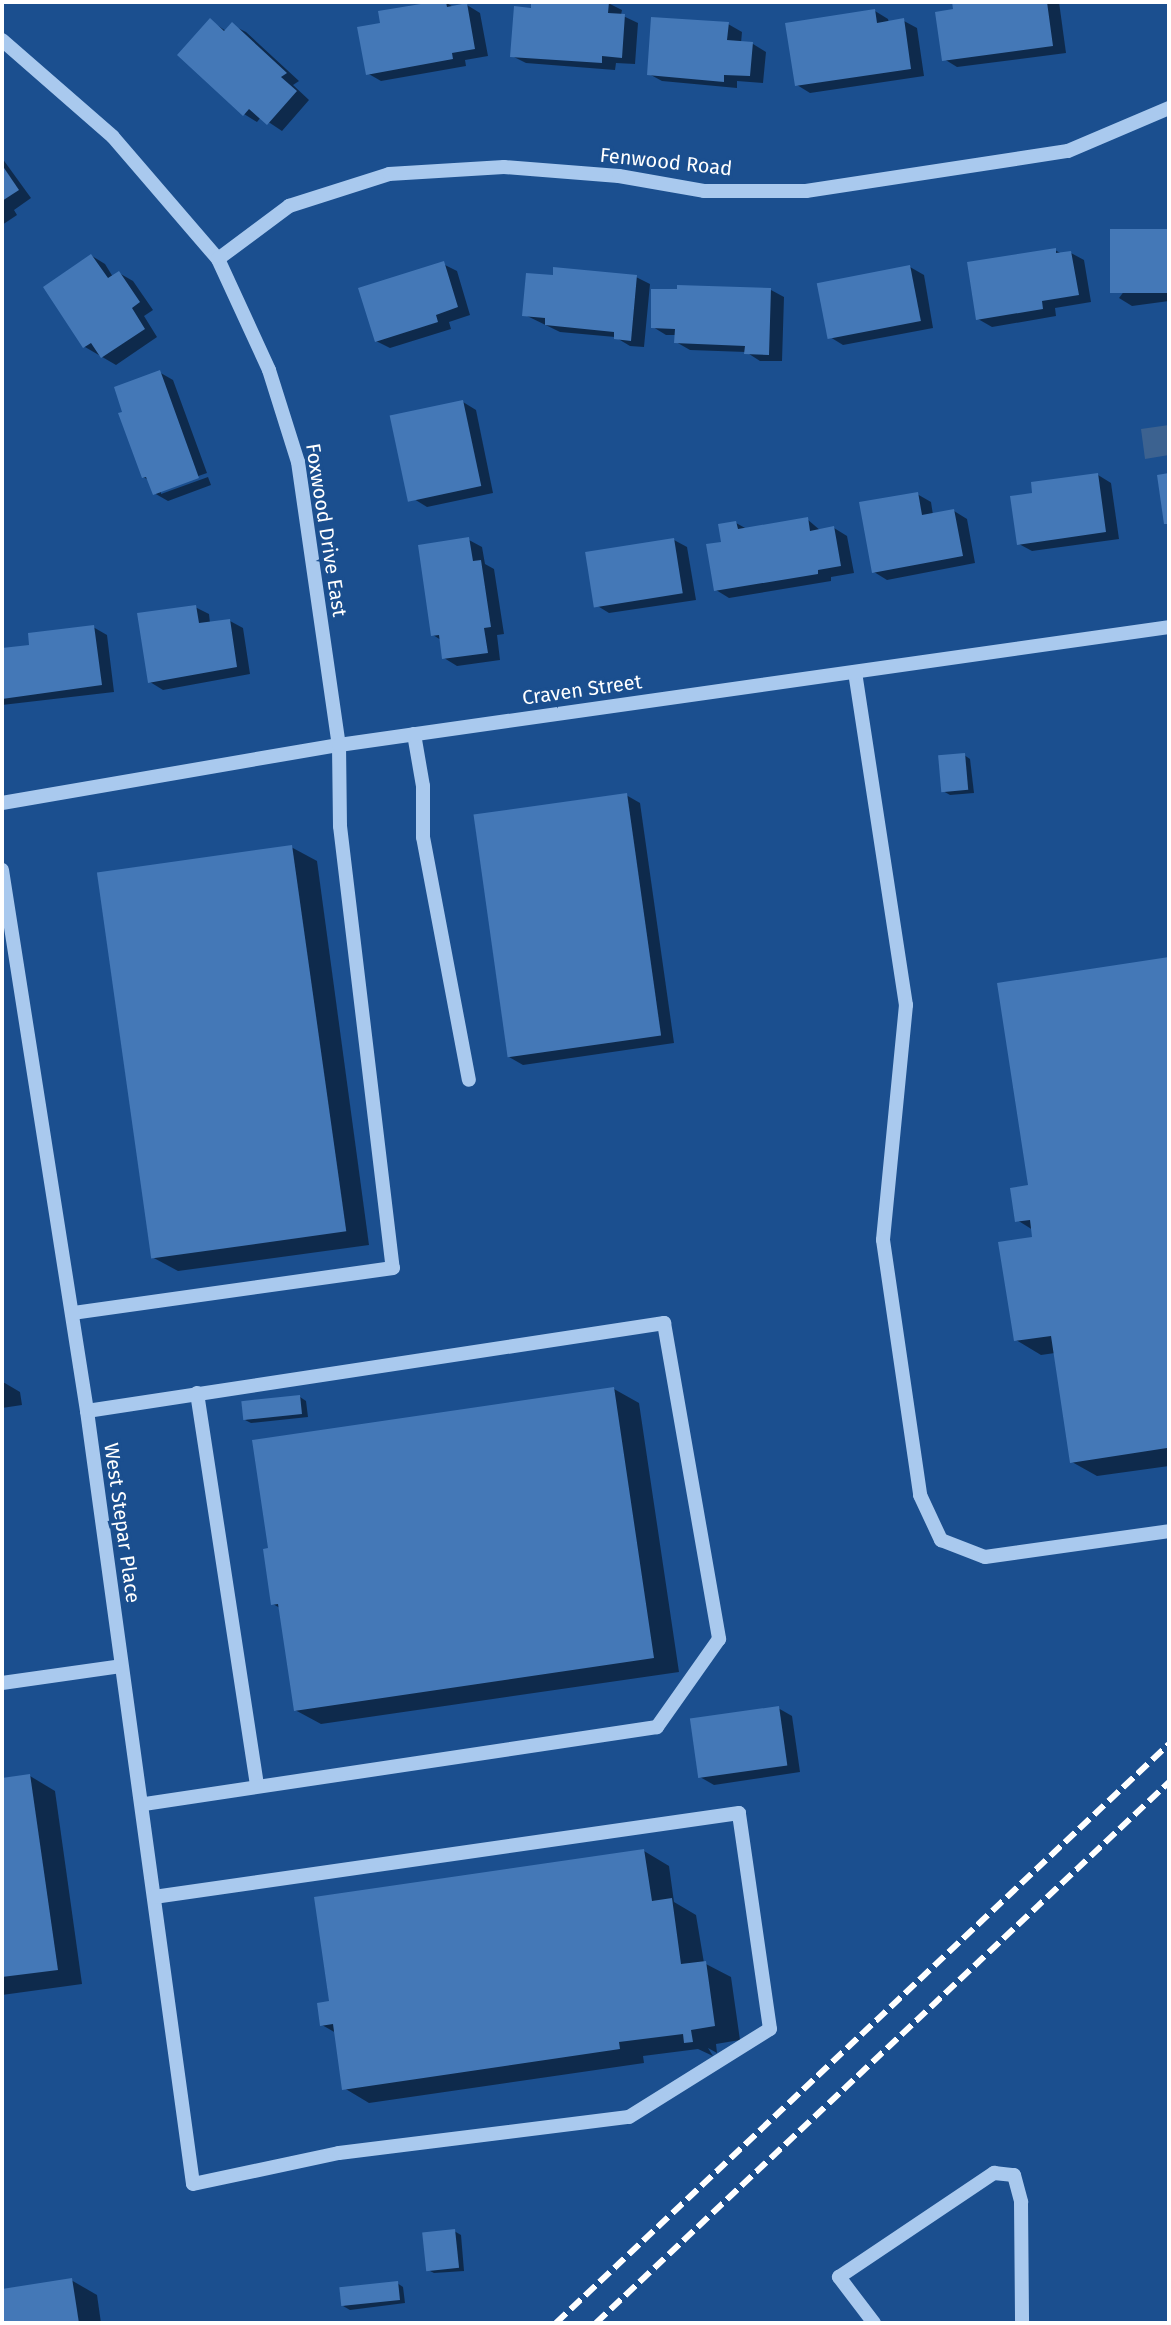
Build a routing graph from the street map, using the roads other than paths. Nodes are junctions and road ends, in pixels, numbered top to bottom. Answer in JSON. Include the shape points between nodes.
{"nodes":[{"id":1,"x":2,"y":40,"type":"edge"},
{"id":2,"x":1169,"y":108,"type":"edge"},
{"id":3,"x":218,"y":259,"type":"junction"},
{"id":4,"x":1169,"y":627,"type":"edge"},
{"id":5,"x":855,"y":672,"type":"junction"},
{"id":6,"x":414,"y":734,"type":"junction"},
{"id":7,"x":339,"y":745,"type":"junction"},
{"id":8,"x":2,"y":803,"type":"edge"},
{"id":9,"x":2,"y":870,"type":"edge"},
{"id":10,"x":469,"y":1080,"type":"dead end"},
{"id":11,"x":72,"y":1313,"type":"junction"},
{"id":12,"x":197,"y":1393,"type":"junction"},
{"id":13,"x":87,"y":1411,"type":"junction"},
{"id":14,"x":1169,"y":1531,"type":"edge"},
{"id":15,"x":121,"y":1666,"type":"junction"},
{"id":16,"x":2,"y":1683,"type":"edge"},
{"id":17,"x":257,"y":1785,"type":"junction"},
{"id":18,"x":144,"y":1804,"type":"junction"},
{"id":19,"x":154,"y":1897,"type":"junction"},
{"id":20,"x":874,"y":2323,"type":"edge"},
{"id":21,"x":1022,"y":2323,"type":"edge"}],
"edges":[{"from":1,"to":3,"type":"street","name":"Foxwood Drive East","via":[[113,137]]},
{"from":2,"to":3,"type":"street","name":"Fenwood Road","via":[[1068,151],[806,191],[704,191],[619,176],[504,167],[389,174],[289,206]]},
{"from":3,"to":7,"type":"street","name":"Foxwood Drive East","via":[[269,370],[298,462]]},
{"from":4,"to":5,"type":"street","name":"Craven Street"},
{"from":5,"to":6,"type":"street","name":"Craven Street"},
{"from":5,"to":14,"type":"street","via":[[906,1005],[883,1240],[920,1495],[941,1540],[985,1557]]},
{"from":6,"to":7,"type":"street","name":"Craven Street"},
{"from":6,"to":10,"type":"street","via":[[423,786],[423,837]]},
{"from":7,"to":8,"type":"street","name":"Craven Street"},
{"from":7,"to":11,"type":"street","name":"Foxwood Drive East","via":[[340,826],[393,1268]]},
{"from":9,"to":11,"type":"street","name":"West Stepar Place"},
{"from":11,"to":13,"type":"street","name":"West Stepar Place"},
{"from":12,"to":13,"type":"street"},
{"from":12,"to":17,"type":"street"},
{"from":12,"to":17,"type":"street","via":[[664,1323],[719,1639],[657,1727]]},
{"from":13,"to":15,"type":"street","name":"West Stepar Place"},
{"from":15,"to":16,"type":"street"},
{"from":15,"to":18,"type":"street","name":"West Stepar Place"},
{"from":17,"to":18,"type":"street"},
{"from":18,"to":19,"type":"street","name":"West Stepar Place"},
{"from":19,"to":19,"type":"street","name":"West Stepar Place","via":[[193,2184],[339,2153],[629,2117],[770,2029],[739,1813]]},
{"from":20,"to":21,"type":"street","via":[[839,2277],[994,2173],[1014,2175],[1021,2202]]}]}
